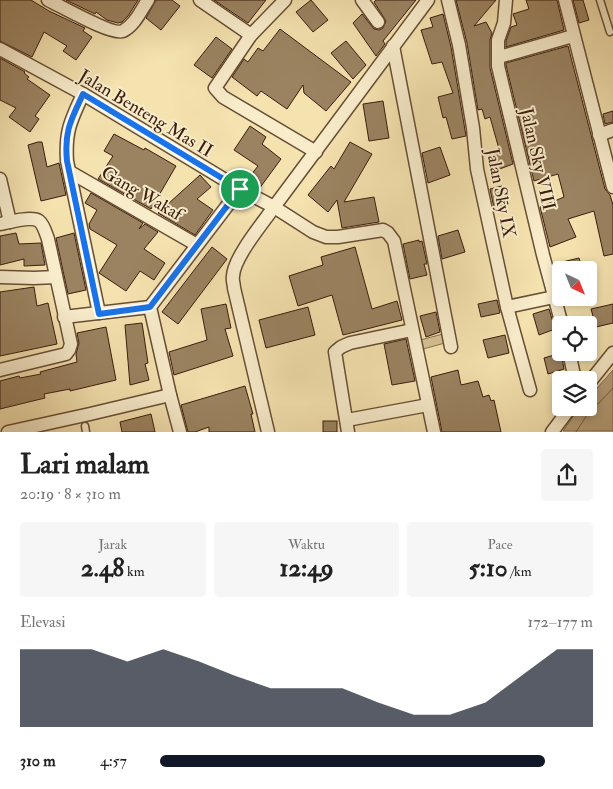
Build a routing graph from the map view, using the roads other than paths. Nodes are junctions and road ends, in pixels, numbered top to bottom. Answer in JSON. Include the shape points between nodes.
{"nodes":[{"id":1,"x":48,"y":0,"type":"edge"},
{"id":2,"x":148,"y":0,"type":"edge"},
{"id":3,"x":200,"y":0,"type":"edge"},
{"id":4,"x":285,"y":0,"type":"edge"},
{"id":5,"x":362,"y":0,"type":"edge"},
{"id":6,"x":428,"y":0,"type":"edge"},
{"id":7,"x":448,"y":0,"type":"edge"},
{"id":8,"x":506,"y":0,"type":"edge"},
{"id":9,"x":565,"y":0,"type":"edge"},
{"id":10,"x":600,"y":0,"type":"edge"},
{"id":11,"x":378,"y":22,"type":"dead end"},
{"id":12,"x":610,"y":32,"type":"dead end"},
{"id":13,"x":251,"y":35,"type":"junction"},
{"id":14,"x":573,"y":36,"type":"junction"},
{"id":15,"x":395,"y":44,"type":"junction"},
{"id":16,"x":0,"y":49,"type":"edge"},
{"id":17,"x":499,"y":57,"type":"junction"},
{"id":18,"x":401,"y":66,"type":"dead end"},
{"id":19,"x":83,"y":94,"type":"junction"},
{"id":20,"x":613,"y":130,"type":"edge"},
{"id":21,"x":599,"y":135,"type":"junction"},
{"id":22,"x":316,"y":152,"type":"junction"},
{"id":23,"x":70,"y":172,"type":"junction"},
{"id":24,"x":0,"y":179,"type":"edge"},
{"id":25,"x":613,"y":187,"type":"edge"},
{"id":26,"x":240,"y":189,"type":"junction"},
{"id":27,"x":274,"y":207,"type":"junction"},
{"id":28,"x":5,"y":223,"type":"edge"},
{"id":29,"x":197,"y":245,"type":"junction"},
{"id":30,"x":0,"y":277,"type":"edge"},
{"id":31,"x":56,"y":277,"type":"junction"},
{"id":32,"x":552,"y":289,"type":"edge"},
{"id":33,"x":552,"y":297,"type":"edge"},
{"id":34,"x":150,"y":307,"type":"junction"},
{"id":35,"x":507,"y":307,"type":"junction"},
{"id":36,"x":99,"y":314,"type":"junction"},
{"id":37,"x":64,"y":317,"type":"junction"},
{"id":38,"x":412,"y":330,"type":"junction"},
{"id":39,"x":451,"y":347,"type":"dead end"},
{"id":40,"x":613,"y":353,"type":"edge"},
{"id":41,"x":0,"y":370,"type":"edge"},
{"id":42,"x":597,"y":373,"type":"edge"},
{"id":43,"x":530,"y":390,"type":"dead end"},
{"id":44,"x":170,"y":395,"type":"junction"},
{"id":45,"x":428,"y":405,"type":"junction"},
{"id":46,"x":564,"y":416,"type":"edge"},
{"id":47,"x":348,"y":426,"type":"edge"},
{"id":48,"x":8,"y":432,"type":"edge"},
{"id":49,"x":180,"y":432,"type":"edge"},
{"id":50,"x":268,"y":432,"type":"edge"},
{"id":51,"x":434,"y":432,"type":"edge"},
{"id":52,"x":552,"y":432,"type":"edge"}],
"edges":[{"from":1,"to":2,"type":"street","via":[[118,32],[132,24]]},
{"from":3,"to":13,"type":"street"},
{"from":4,"to":13,"type":"street"},
{"from":5,"to":11,"type":"street"},
{"from":6,"to":15,"type":"street"},
{"from":7,"to":35,"type":"street","name":"Jalan Sky IX","via":[[459,45],[477,168]]},
{"from":8,"to":17,"type":"street","name":"Jalan Sky VIII","via":[[504,23],[498,40]]},
{"from":9,"to":14,"type":"street"},
{"from":10,"to":12,"type":"lane"},
{"from":13,"to":22,"type":"street","via":[[216,86],[216,91]]},
{"from":14,"to":17,"type":"street"},
{"from":14,"to":21,"type":"street"},
{"from":15,"to":18,"type":"lane"},
{"from":15,"to":22,"type":"street"},
{"from":15,"to":39,"type":"street"},
{"from":16,"to":19,"type":"street","name":"Jalan Benteng Mas II"},
{"from":17,"to":32,"type":"street","name":"Jalan Sky VIII","via":[[500,75]]},
{"from":19,"to":23,"type":"street","via":[[68,126],[66,144]]},
{"from":19,"to":26,"type":"street","name":"Jalan Benteng Mas II"},
{"from":20,"to":21,"type":"street"},
{"from":21,"to":25,"type":"street"},
{"from":22,"to":27,"type":"street"},
{"from":23,"to":29,"type":"street","name":"Gang Wakaf"},
{"from":23,"to":36,"type":"street"},
{"from":24,"to":28,"type":"street"},
{"from":26,"to":27,"type":"street","name":"Jalan Benteng Mas II"},
{"from":26,"to":29,"type":"street"},
{"from":27,"to":38,"type":"street","name":"Jalan Benteng Mas II","via":[[326,237],[383,230],[388,233],[394,241]]},
{"from":27,"to":50,"type":"street","via":[[238,262],[233,276]]},
{"from":28,"to":31,"type":"street","via":[[32,218],[42,224]]},
{"from":29,"to":34,"type":"street"},
{"from":30,"to":31,"type":"street"},
{"from":31,"to":37,"type":"street"},
{"from":33,"to":35,"type":"street"},
{"from":34,"to":36,"type":"street"},
{"from":34,"to":44,"type":"street"},
{"from":35,"to":43,"type":"street","name":"Jalan Sky IX"},
{"from":36,"to":37,"type":"street"},
{"from":37,"to":41,"type":"street","via":[[71,344],[66,354]]},
{"from":38,"to":45,"type":"street"},
{"from":38,"to":47,"type":"street","via":[[350,344],[335,352]]},
{"from":40,"to":42,"type":"street"},
{"from":44,"to":48,"type":"street"},
{"from":44,"to":49,"type":"street"},
{"from":45,"to":47,"type":"street"},
{"from":45,"to":51,"type":"street"},
{"from":46,"to":52,"type":"street"}]}
